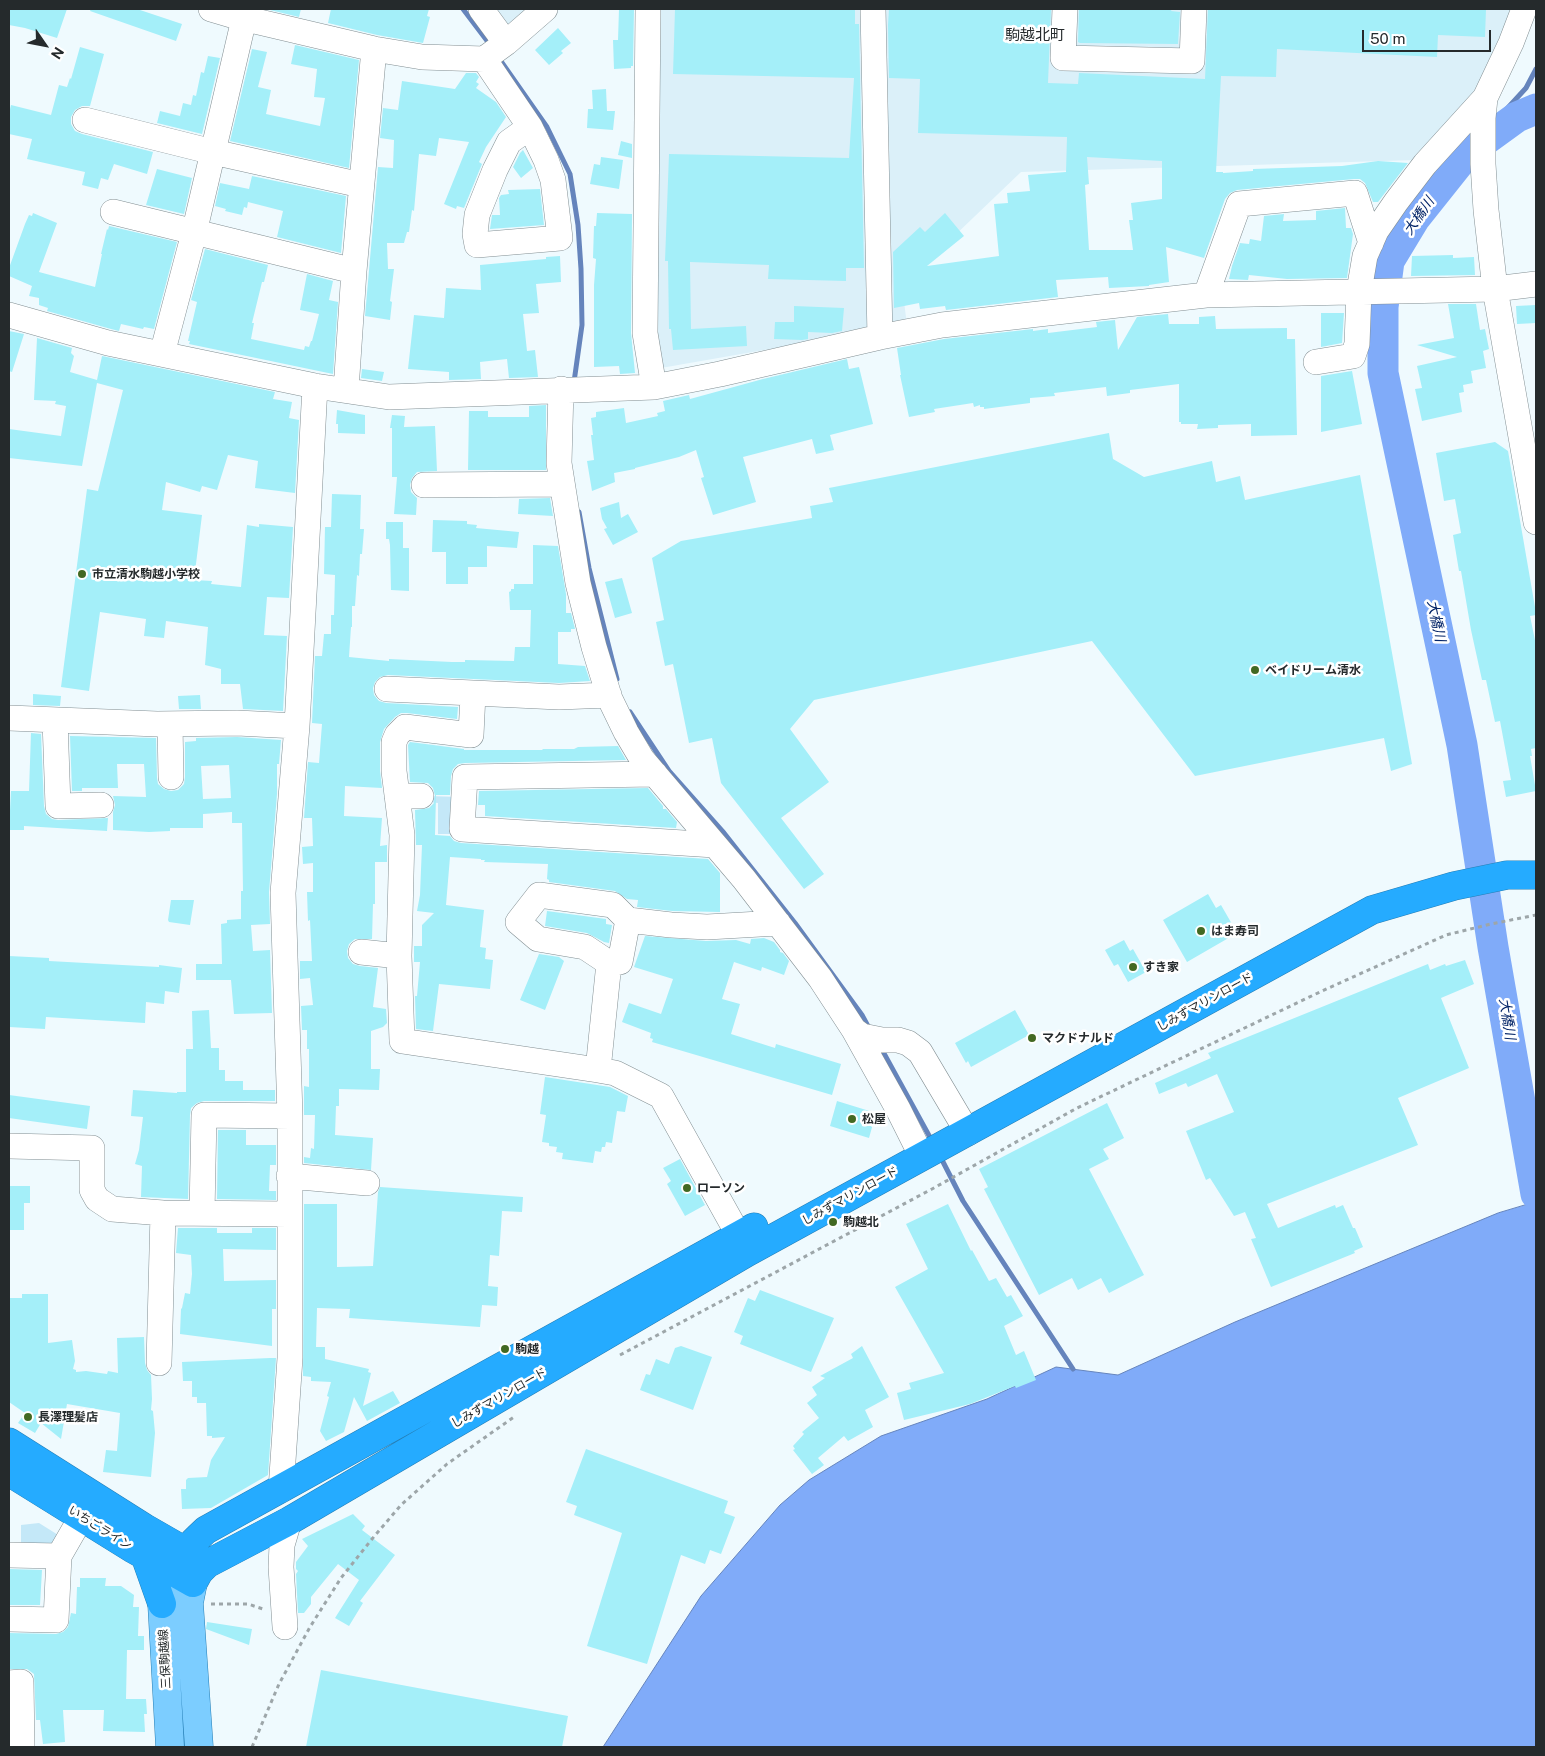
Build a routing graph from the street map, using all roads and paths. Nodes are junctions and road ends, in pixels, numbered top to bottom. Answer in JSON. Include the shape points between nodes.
{"nodes":[{"id":1,"x":211,"y":9,"type":"edge"},
{"id":2,"x":481,"y":9,"type":"edge"},
{"id":3,"x":545,"y":9,"type":"edge"},
{"id":4,"x":648,"y":9,"type":"edge"},
{"id":5,"x":873,"y":9,"type":"edge"},
{"id":6,"x":1065,"y":9,"type":"edge"},
{"id":7,"x":1194,"y":9,"type":"edge"},
{"id":8,"x":1524,"y":9,"type":"edge"},
{"id":9,"x":244,"y":19,"type":"junction"},
{"id":10,"x":506,"y":43,"type":"junction"},
{"id":11,"x":374,"y":49,"type":"junction"},
{"id":12,"x":484,"y":59,"type":"junction"},
{"id":13,"x":1484,"y":108,"type":"junction"},
{"id":14,"x":85,"y":120,"type":"dead end"},
{"id":15,"x":530,"y":127,"type":"junction"},
{"id":16,"x":213,"y":152,"type":"junction"},
{"id":17,"x":362,"y":185,"type":"junction"},
{"id":18,"x":113,"y":212,"type":"dead end"},
{"id":19,"x":194,"y":233,"type":"junction"},
{"id":20,"x":1371,"y":243,"type":"junction"},
{"id":21,"x":354,"y":271,"type":"junction"},
{"id":22,"x":1536,"y":284,"type":"edge"},
{"id":23,"x":1495,"y":290,"type":"junction"},
{"id":24,"x":1363,"y":291,"type":"junction"},
{"id":25,"x":1206,"y":295,"type":"junction"},
{"id":26,"x":9,"y":315,"type":"edge"},
{"id":27,"x":880,"y":337,"type":"junction"},
{"id":28,"x":162,"y":354,"type":"junction"},
{"id":29,"x":1316,"y":362,"type":"dead end"},
{"id":30,"x":315,"y":386,"type":"junction"},
{"id":31,"x":654,"y":387,"type":"junction"},
{"id":32,"x":571,"y":389,"type":"junction"},
{"id":33,"x":346,"y":390,"type":"junction"},
{"id":34,"x":1528,"y":429,"type":"edge"},
{"id":35,"x":562,"y":484,"type":"junction"},
{"id":36,"x":424,"y":485,"type":"dead end"},
{"id":37,"x":1536,"y":522,"type":"edge"},
{"id":38,"x":387,"y":688,"type":"dead end"},
{"id":39,"x":473,"y":694,"type":"junction"},
{"id":40,"x":609,"y":695,"type":"junction"},
{"id":41,"x":9,"y":718,"type":"edge"},
{"id":42,"x":55,"y":720,"type":"junction"},
{"id":43,"x":170,"y":724,"type":"junction"},
{"id":44,"x":297,"y":726,"type":"junction"},
{"id":45,"x":655,"y":774,"type":"junction"},
{"id":46,"x":171,"y":777,"type":"dead end"},
{"id":47,"x":101,"y":805,"type":"dead end"},
{"id":48,"x":715,"y":845,"type":"junction"},
{"id":49,"x":1536,"y":856,"type":"edge"},
{"id":50,"x":1507,"y":866,"type":"junction"},
{"id":51,"x":1536,"y":875,"type":"edge"},
{"id":52,"x":1536,"y":915,"type":"edge"},
{"id":53,"x":628,"y":920,"type":"junction"},
{"id":54,"x":778,"y":924,"type":"junction"},
{"id":55,"x":361,"y":952,"type":"dead end"},
{"id":56,"x":399,"y":956,"type":"junction"},
{"id":57,"x":609,"y":963,"type":"junction"},
{"id":58,"x":858,"y":1033,"type":"junction"},
{"id":59,"x":598,"y":1070,"type":"junction"},
{"id":60,"x":290,"y":1116,"type":"junction"},
{"id":61,"x":938,"y":1138,"type":"junction"},
{"id":62,"x":9,"y":1146,"type":"edge"},
{"id":63,"x":289,"y":1176,"type":"junction"},
{"id":64,"x":367,"y":1183,"type":"dead end"},
{"id":65,"x":163,"y":1213,"type":"junction"},
{"id":66,"x":202,"y":1213,"type":"junction"},
{"id":67,"x":289,"y":1214,"type":"junction"},
{"id":68,"x":743,"y":1244,"type":"junction"},
{"id":69,"x":617,"y":1356,"type":"dead end"},
{"id":70,"x":159,"y":1363,"type":"dead end"},
{"id":71,"x":517,"y":1415,"type":"dead end"},
{"id":72,"x":9,"y":1442,"type":"edge"},
{"id":73,"x":9,"y":1472,"type":"edge"},
{"id":74,"x":281,"y":1490,"type":"junction"},
{"id":75,"x":82,"y":1516,"type":"junction"},
{"id":76,"x":289,"y":1521,"type":"junction"},
{"id":77,"x":9,"y":1555,"type":"edge"},
{"id":78,"x":59,"y":1556,"type":"junction"},
{"id":79,"x":145,"y":1556,"type":"junction"},
{"id":80,"x":192,"y":1575,"type":"junction"},
{"id":81,"x":162,"y":1604,"type":"junction"},
{"id":82,"x":9,"y":1619,"type":"edge"},
{"id":83,"x":285,"y":1626,"type":"junction"},
{"id":84,"x":294,"y":1656,"type":"junction"},
{"id":85,"x":9,"y":1683,"type":"edge"},
{"id":86,"x":22,"y":1747,"type":"edge"},
{"id":87,"x":170,"y":1747,"type":"edge"},
{"id":88,"x":199,"y":1747,"type":"edge"},
{"id":89,"x":252,"y":1747,"type":"edge"}],
"edges":[{"from":1,"to":9,"type":"street"},
{"from":2,"to":10,"type":"street"},
{"from":3,"to":10,"type":"street"},
{"from":4,"to":31,"type":"street","via":[[645,334]]},
{"from":5,"to":27,"type":"street"},
{"from":6,"to":7,"type":"street","via":[[1064,58],[1192,61]]},
{"from":8,"to":13,"type":"street"},
{"from":9,"to":11,"type":"street"},
{"from":9,"to":16,"type":"street"},
{"from":10,"to":12,"type":"street"},
{"from":11,"to":12,"type":"street","via":[[422,57]]},
{"from":11,"to":17,"type":"street"},
{"from":12,"to":15,"type":"street"},
{"from":13,"to":20,"type":"street","via":[[1425,164],[1376,231]]},
{"from":13,"to":23,"type":"street","via":[[1483,164]]},
{"from":14,"to":16,"type":"street"},
{"from":15,"to":15,"type":"street","via":[[509,142],[494,170],[477,215],[477,245],[560,238],[553,180]]},
{"from":16,"to":17,"type":"street"},
{"from":16,"to":19,"type":"street"},
{"from":17,"to":21,"type":"street"},
{"from":18,"to":19,"type":"street"},
{"from":19,"to":21,"type":"street"},
{"from":19,"to":28,"type":"street"},
{"from":20,"to":24,"type":"street","via":[[1365,256]]},
{"from":20,"to":25,"type":"street","via":[[1355,193],[1240,204]]},
{"from":21,"to":33,"type":"street"},
{"from":22,"to":23,"type":"street"},
{"from":23,"to":24,"type":"street"},
{"from":23,"to":34,"type":"street"},
{"from":24,"to":25,"type":"street"},
{"from":24,"to":29,"type":"street","via":[[1357,344],[1352,356]]},
{"from":25,"to":27,"type":"street","via":[[942,325]]},
{"from":26,"to":28,"type":"street","via":[[108,343]]},
{"from":27,"to":31,"type":"street"},
{"from":28,"to":30,"type":"street"},
{"from":30,"to":33,"type":"street"},
{"from":30,"to":44,"type":"street"},
{"from":31,"to":32,"type":"street"},
{"from":32,"to":33,"type":"street","via":[[389,397]]},
{"from":32,"to":35,"type":"street","via":[[560,463]]},
{"from":34,"to":37,"type":"street"},
{"from":35,"to":36,"type":"street"},
{"from":35,"to":40,"type":"street","via":[[578,583]]},
{"from":38,"to":39,"type":"street"},
{"from":39,"to":40,"type":"street"},
{"from":39,"to":56,"type":"street","via":[[471,735],[405,727],[394,742],[394,771],[409,796],[402,836]]},
{"from":40,"to":45,"type":"street","via":[[626,732]]},
{"from":41,"to":42,"type":"street"},
{"from":42,"to":43,"type":"street"},
{"from":42,"to":47,"type":"street","via":[[58,806]]},
{"from":43,"to":44,"type":"street"},
{"from":43,"to":46,"type":"street"},
{"from":44,"to":60,"type":"street","via":[[283,893]]},
{"from":45,"to":48,"type":"street"},
{"from":45,"to":48,"type":"street","via":[[464,777],[462,829]]},
{"from":48,"to":54,"type":"street"},
{"from":49,"to":50,"type":"highway","name":"しみずマリンロード"},
{"from":50,"to":51,"type":"highway","name":"しみずマリンロード"},
{"from":50,"to":61,"type":"highway","name":"しみずマリンロード","via":[[1451,877],[1372,910]]},
{"from":52,"to":69,"type":"path","via":[[1446,935],[1086,1104]]},
{"from":53,"to":54,"type":"street","via":[[707,928]]},
{"from":53,"to":57,"type":"street","via":[[620,962]]},
{"from":53,"to":57,"type":"street","via":[[613,905],[539,895],[518,922],[538,939],[584,947]]},
{"from":54,"to":58,"type":"street"},
{"from":55,"to":56,"type":"street"},
{"from":56,"to":59,"type":"street","via":[[402,1041]]},
{"from":57,"to":59,"type":"street"},
{"from":58,"to":61,"type":"street","via":[[898,1109]]},
{"from":58,"to":61,"type":"street","via":[[908,1043],[920,1052]]},
{"from":59,"to":68,"type":"street","via":[[615,1074],[661,1096]]},
{"from":60,"to":63,"type":"street"},
{"from":60,"to":66,"type":"street","via":[[204,1114]]},
{"from":61,"to":68,"type":"highway","name":"しみずマリンロード"},
{"from":62,"to":65,"type":"street","via":[[92,1148],[92,1190],[97,1198],[112,1209]]},
{"from":63,"to":64,"type":"street"},
{"from":63,"to":67,"type":"street"},
{"from":65,"to":66,"type":"street"},
{"from":65,"to":70,"type":"street"},
{"from":66,"to":67,"type":"street"},
{"from":67,"to":74,"type":"street","via":[[290,1358]]},
{"from":68,"to":74,"type":"highway","name":"しみずマリンロード"},
{"from":68,"to":76,"type":"highway","name":"しみずマリンロード"},
{"from":71,"to":84,"type":"path","via":[[447,1464],[401,1504],[341,1578]]},
{"from":72,"to":80,"type":"highway","name":"いちごライン","via":[[145,1528]]},
{"from":73,"to":75,"type":"highway","name":"いちごライン"},
{"from":74,"to":80,"type":"highway","name":"しみずマリンロード","via":[[206,1530]]},
{"from":75,"to":78,"type":"street"},
{"from":75,"to":79,"type":"highway","name":"いちごライン"},
{"from":76,"to":80,"type":"highway","name":"しみずマリンロード"},
{"from":76,"to":83,"type":"street","via":[[282,1545],[281,1567]]},
{"from":77,"to":78,"type":"street"},
{"from":78,"to":82,"type":"street","via":[[56,1620]]},
{"from":79,"to":80,"type":"highway","name":"いちごライン"},
{"from":79,"to":81,"type":"highway"},
{"from":80,"to":81,"type":"main road","name":"三保駒越線"},
{"from":80,"to":83,"type":"path","via":[[267,1611]]},
{"from":80,"to":88,"type":"main road","via":[[190,1604]]},
{"from":81,"to":87,"type":"main road","name":"三保駒越線"},
{"from":83,"to":84,"type":"path"},
{"from":84,"to":89,"type":"path"},
{"from":85,"to":86,"type":"street","via":[[20,1682]]}]}
